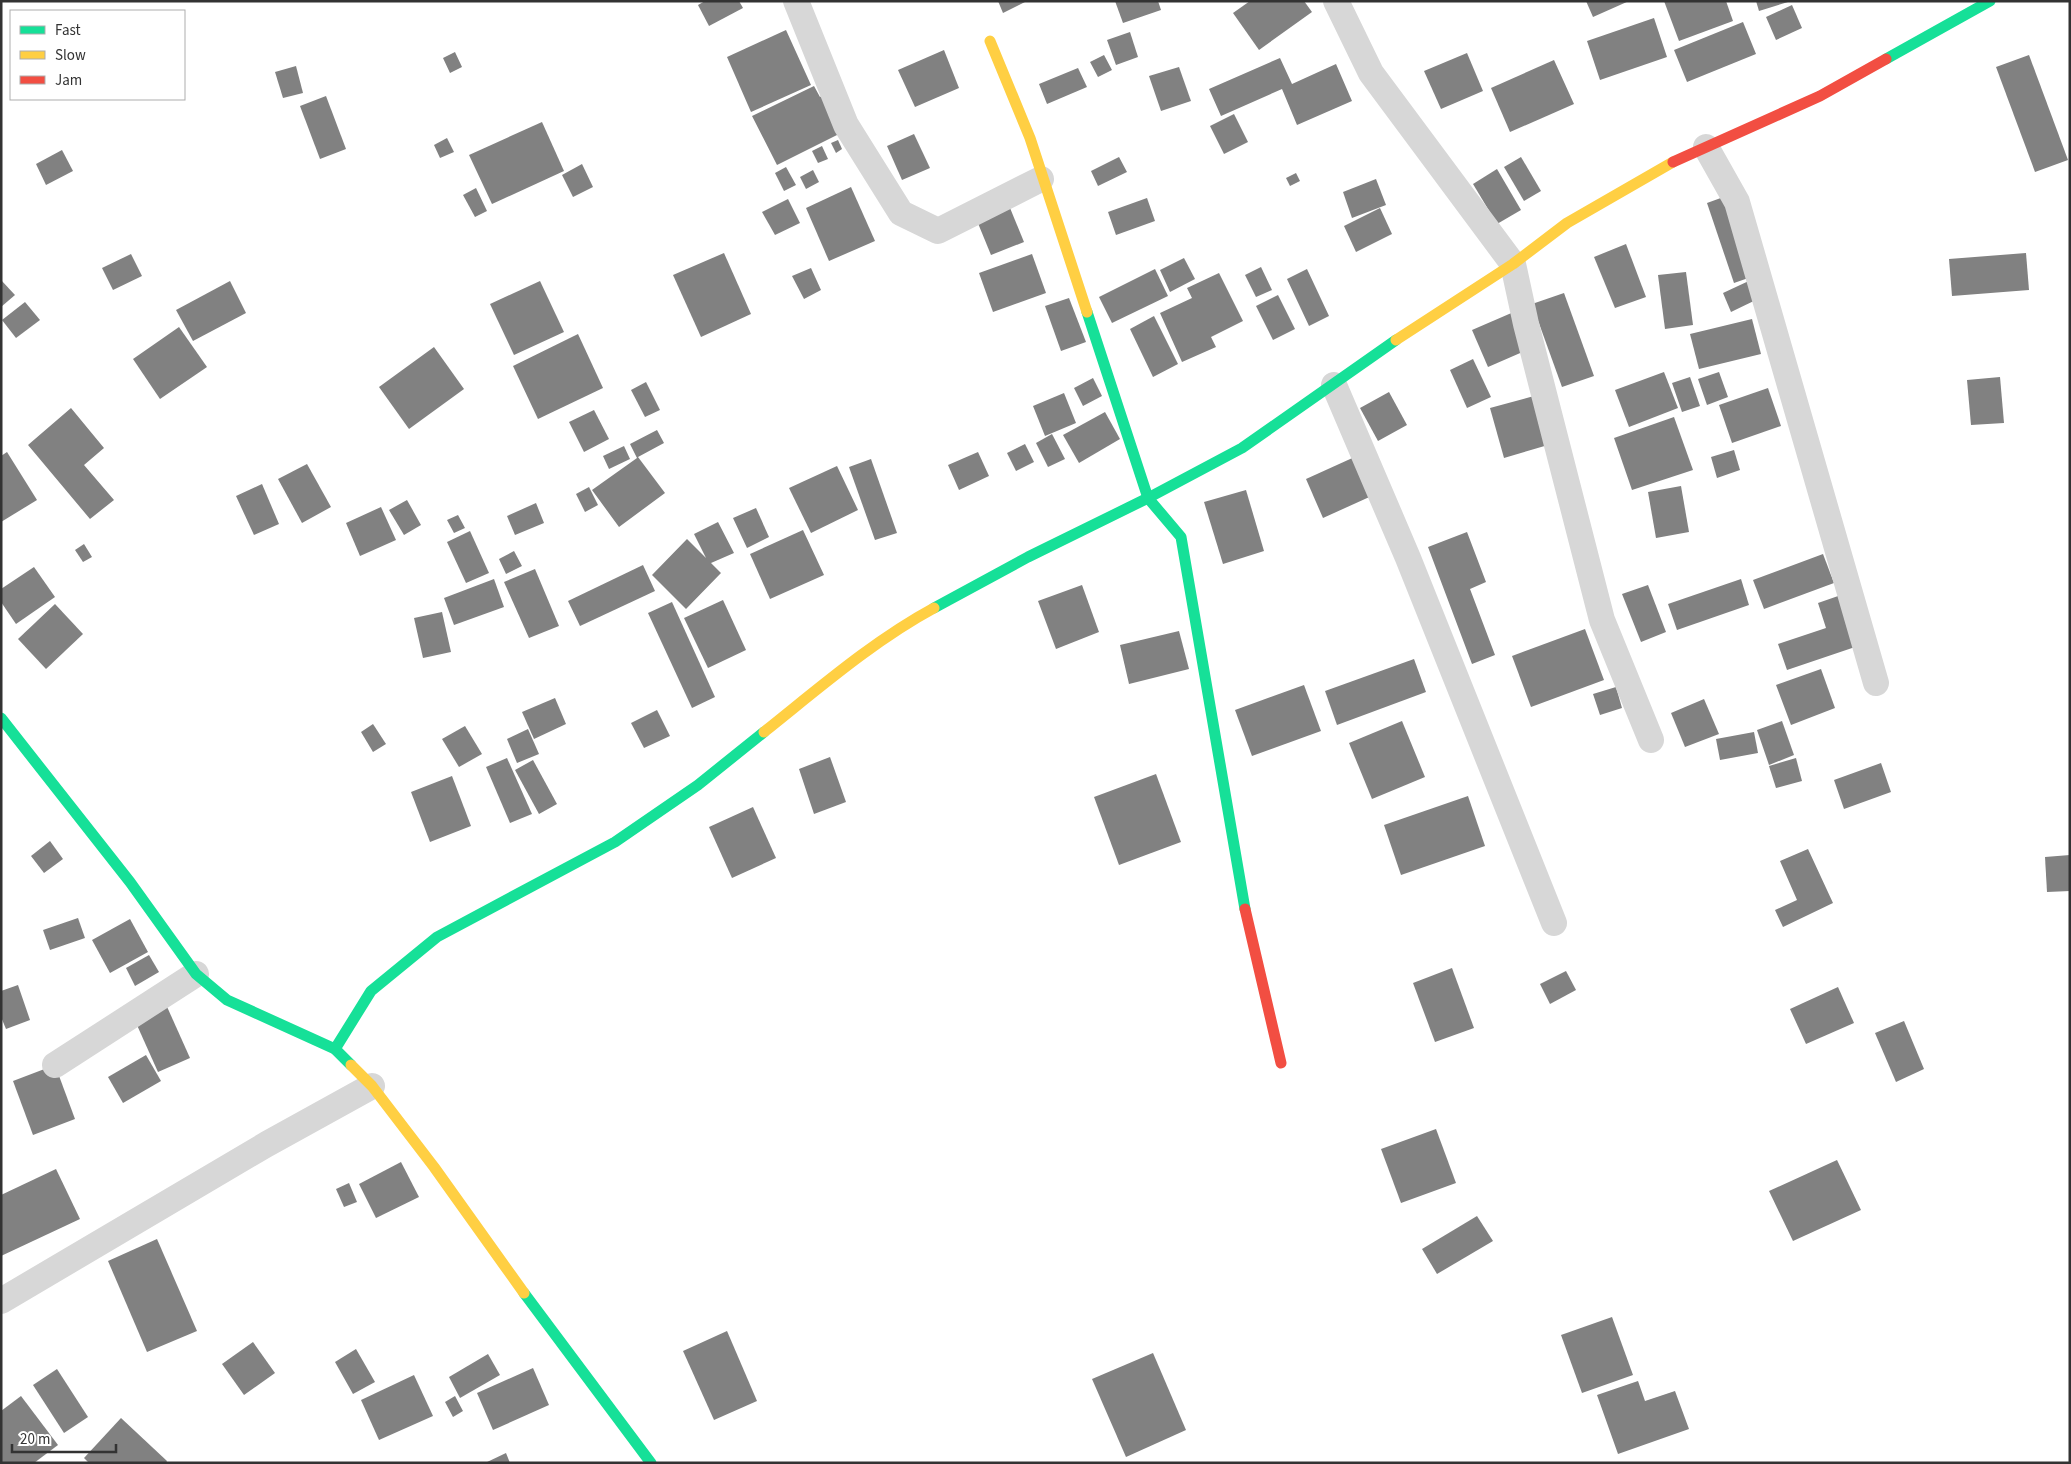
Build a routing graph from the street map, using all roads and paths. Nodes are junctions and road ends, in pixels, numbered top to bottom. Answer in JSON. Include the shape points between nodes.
{"nodes":[{"id":1,"x":796,"y":1,"type":"edge"},
{"id":2,"x":1336,"y":1,"type":"edge"},
{"id":3,"x":1990,"y":1,"type":"edge"},
{"id":4,"x":990,"y":40,"type":"dead end"},
{"id":5,"x":1706,"y":147,"type":"junction"},
{"id":6,"x":1041,"y":178,"type":"junction"},
{"id":7,"x":1513,"y":264,"type":"junction"},
{"id":8,"x":1334,"y":385,"type":"junction"},
{"id":9,"x":1148,"y":498,"type":"junction"},
{"id":10,"x":1876,"y":683,"type":"dead end"},
{"id":11,"x":1,"y":718,"type":"edge"},
{"id":12,"x":1651,"y":740,"type":"dead end"},
{"id":13,"x":1554,"y":923,"type":"dead end"},
{"id":14,"x":196,"y":974,"type":"junction"},
{"id":15,"x":335,"y":1049,"type":"junction"},
{"id":16,"x":1281,"y":1063,"type":"dead end"},
{"id":17,"x":55,"y":1065,"type":"dead end"},
{"id":18,"x":372,"y":1086,"type":"junction"},
{"id":19,"x":1,"y":1301,"type":"edge"},
{"id":20,"x":651,"y":1463,"type":"edge"}],
"edges":[{"from":1,"to":6,"type":"street","via":[[846,126],[901,213],[938,231]]},
{"from":2,"to":7,"type":"street","via":[[1371,73]]},
{"from":3,"to":5,"type":"street","via":[[1820,96]]},
{"from":4,"to":6,"type":"street","via":[[1030,138]]},
{"from":5,"to":7,"type":"street","via":[[1666,165],[1567,223]]},
{"from":5,"to":10,"type":"street","via":[[1738,202]]},
{"from":6,"to":9,"type":"street"},
{"from":7,"to":8,"type":"street","via":[[1413,328]]},
{"from":7,"to":12,"type":"street","via":[[1602,620]]},
{"from":8,"to":9,"type":"street","via":[[1242,448]]},
{"from":8,"to":13,"type":"street","via":[[1408,558]]},
{"from":9,"to":15,"type":"street","via":[[1028,557],[914,619],[829,680],[698,784],[615,842],[437,937],[371,991]]},
{"from":9,"to":16,"type":"street","via":[[1181,537],[1246,917]]},
{"from":11,"to":14,"type":"street","via":[[130,882]]},
{"from":14,"to":15,"type":"street","via":[[227,1000]]},
{"from":14,"to":17,"type":"street"},
{"from":15,"to":18,"type":"street"},
{"from":18,"to":19,"type":"street"},
{"from":18,"to":20,"type":"street"}]}
